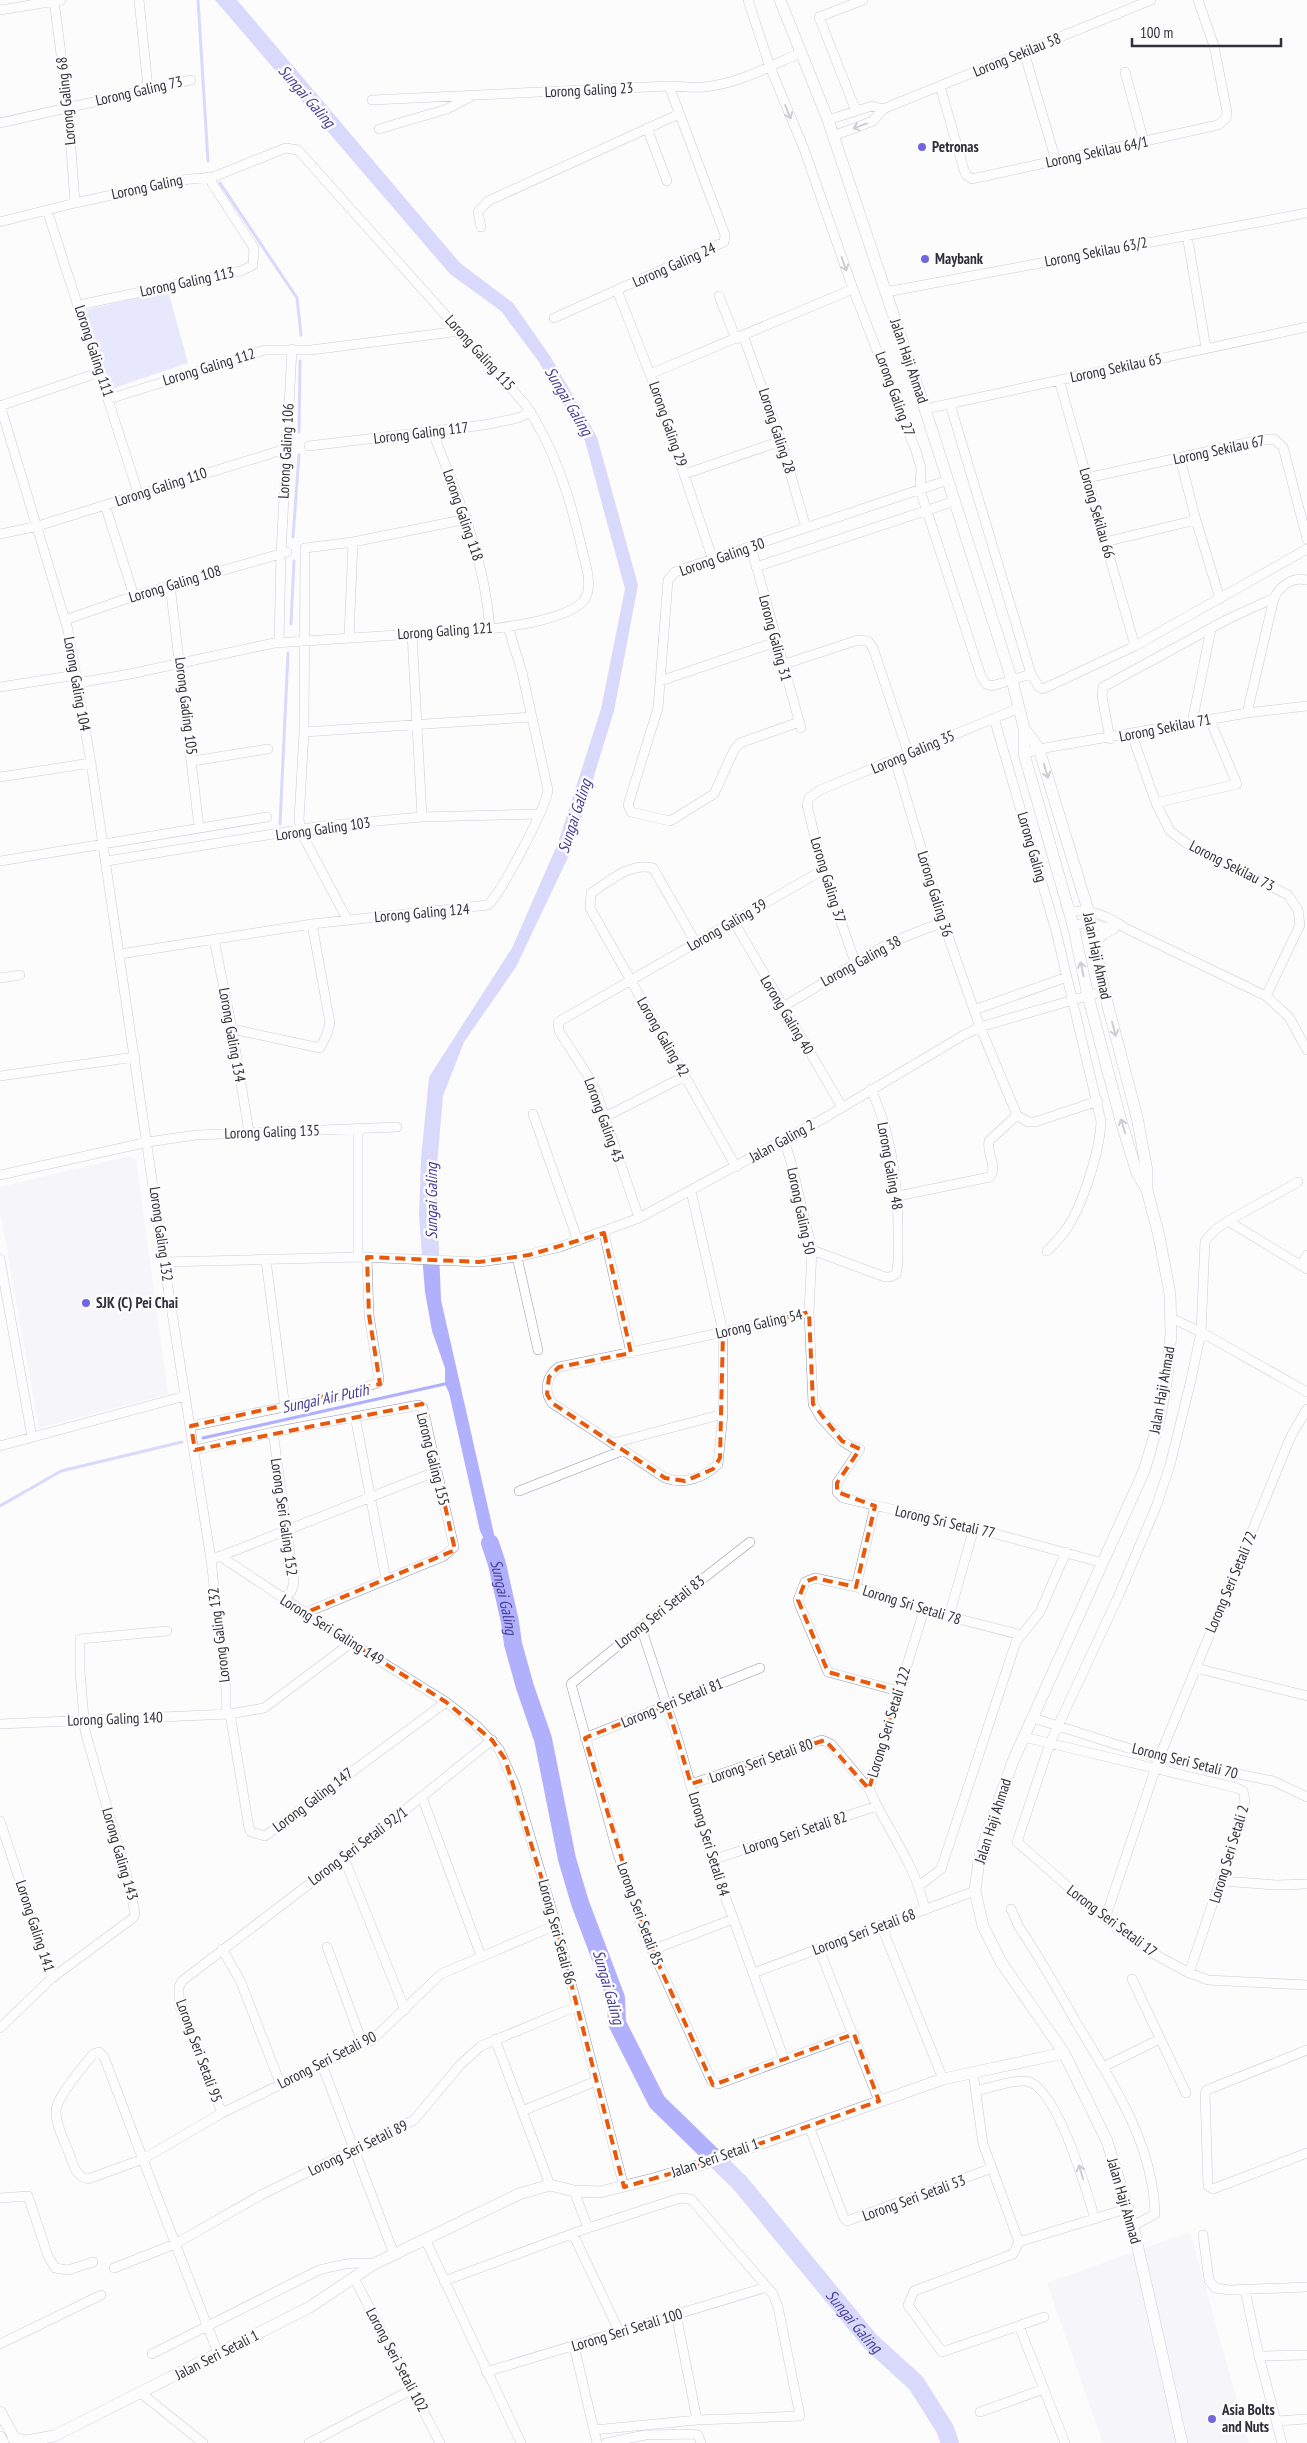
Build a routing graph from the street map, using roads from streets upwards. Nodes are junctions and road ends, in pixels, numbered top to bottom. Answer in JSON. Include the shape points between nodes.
{"nodes":[{"id":1,"x":57,"y":0,"type":"edge"},
{"id":2,"x":139,"y":0,"type":"edge"},
{"id":3,"x":748,"y":0,"type":"edge"},
{"id":4,"x":780,"y":0,"type":"edge"},
{"id":5,"x":863,"y":0,"type":"edge"},
{"id":6,"x":1151,"y":0,"type":"edge"},
{"id":7,"x":1198,"y":0,"type":"edge"},
{"id":8,"x":1,"y":7,"type":"edge"},
{"id":9,"x":1024,"y":52,"type":"junction"},
{"id":10,"x":800,"y":53,"type":"junction"},
{"id":11,"x":770,"y":67,"type":"junction"},
{"id":12,"x":1125,"y":72,"type":"dead end"},
{"id":13,"x":191,"y":80,"type":"dead end"},
{"id":14,"x":669,"y":86,"type":"junction"},
{"id":15,"x":940,"y":86,"type":"junction"},
{"id":16,"x":148,"y":88,"type":"junction"},
{"id":17,"x":474,"y":95,"type":"junction"},
{"id":18,"x":372,"y":100,"type":"dead end"},
{"id":19,"x":68,"y":108,"type":"junction"},
{"id":20,"x":883,"y":109,"type":"junction"},
{"id":21,"x":856,"y":111,"type":"junction"},
{"id":22,"x":679,"y":114,"type":"junction"},
{"id":23,"x":828,"y":120,"type":"junction"},
{"id":24,"x":0,"y":123,"type":"edge"},
{"id":25,"x":648,"y":128,"type":"junction"},
{"id":26,"x":379,"y":129,"type":"dead end"},
{"id":27,"x":833,"y":136,"type":"junction"},
{"id":28,"x":1144,"y":142,"type":"junction"},
{"id":29,"x":292,"y":148,"type":"joint"},
{"id":30,"x":1056,"y":161,"type":"junction"},
{"id":31,"x":208,"y":177,"type":"junction"},
{"id":32,"x":667,"y":180,"type":"dead end"},
{"id":33,"x":75,"y":202,"type":"junction"},
{"id":34,"x":47,"y":210,"type":"junction"},
{"id":35,"x":1307,"y":213,"type":"edge"},
{"id":36,"x":0,"y":222,"type":"edge"},
{"id":37,"x":481,"y":227,"type":"dead end"},
{"id":38,"x":1187,"y":236,"type":"junction"},
{"id":39,"x":853,"y":289,"type":"junction"},
{"id":40,"x":617,"y":290,"type":"junction"},
{"id":41,"x":886,"y":292,"type":"junction"},
{"id":42,"x":719,"y":296,"type":"dead end"},
{"id":43,"x":79,"y":305,"type":"junction"},
{"id":44,"x":554,"y":318,"type":"dead end"},
{"id":45,"x":1307,"y":327,"type":"edge"},
{"id":46,"x":460,"y":332,"type":"junction"},
{"id":47,"x":740,"y":337,"type":"junction"},
{"id":48,"x":1206,"y":348,"type":"junction"},
{"id":49,"x":292,"y":349,"type":"junction"},
{"id":50,"x":100,"y":372,"type":"junction"},
{"id":51,"x":650,"y":374,"type":"junction"},
{"id":52,"x":1059,"y":380,"type":"junction"},
{"id":53,"x":109,"y":399,"type":"junction"},
{"id":54,"x":950,"y":404,"type":"junction"},
{"id":55,"x":0,"y":406,"type":"edge"},
{"id":56,"x":925,"y":409,"type":"junction"},
{"id":57,"x":531,"y":412,"type":"junction"},
{"id":58,"x":433,"y":432,"type":"junction"},
{"id":59,"x":780,"y":441,"type":"junction"},
{"id":60,"x":309,"y":446,"type":"dead end"},
{"id":61,"x":285,"y":449,"type":"junction"},
{"id":62,"x":1180,"y":458,"type":"junction"},
{"id":63,"x":685,"y":474,"type":"junction"},
{"id":64,"x":1087,"y":478,"type":"junction"},
{"id":65,"x":948,"y":480,"type":"junction"},
{"id":66,"x":920,"y":490,"type":"junction"},
{"id":67,"x":138,"y":493,"type":"junction"},
{"id":68,"x":954,"y":501,"type":"junction"},
{"id":69,"x":105,"y":505,"type":"junction"},
{"id":70,"x":927,"y":510,"type":"junction"},
{"id":71,"x":467,"y":519,"type":"junction"},
{"id":72,"x":1196,"y":520,"type":"junction"},
{"id":73,"x":38,"y":526,"type":"junction"},
{"id":74,"x":806,"y":528,"type":"junction"},
{"id":75,"x":0,"y":534,"type":"edge"},
{"id":76,"x":1307,"y":539,"type":"edge"},
{"id":77,"x":353,"y":542,"type":"junction"},
{"id":78,"x":1106,"y":542,"type":"junction"},
{"id":79,"x":751,"y":547,"type":"junction"},
{"id":80,"x":1307,"y":549,"type":"edge"},
{"id":81,"x":284,"y":552,"type":"junction"},
{"id":82,"x":713,"y":560,"type":"junction"},
{"id":83,"x":756,"y":568,"type":"junction"},
{"id":84,"x":1307,"y":580,"type":"edge"},
{"id":85,"x":170,"y":585,"type":"junction"},
{"id":86,"x":134,"y":596,"type":"junction"},
{"id":87,"x":1274,"y":598,"type":"junction"},
{"id":88,"x":1220,"y":599,"type":"junction"},
{"id":89,"x":583,"y":602,"type":"joint"},
{"id":90,"x":65,"y":620,"type":"junction"},
{"id":91,"x":508,"y":627,"type":"junction"},
{"id":92,"x":490,"y":629,"type":"junction"},
{"id":93,"x":1210,"y":629,"type":"junction"},
{"id":94,"x":412,"y":634,"type":"junction"},
{"id":95,"x":349,"y":637,"type":"junction"},
{"id":96,"x":304,"y":640,"type":"junction"},
{"id":97,"x":776,"y":642,"type":"junction"},
{"id":98,"x":279,"y":643,"type":"junction"},
{"id":99,"x":1135,"y":646,"type":"junction"},
{"id":100,"x":180,"y":662,"type":"junction"},
{"id":101,"x":782,"y":666,"type":"junction"},
{"id":102,"x":1031,"y":674,"type":"junction"},
{"id":103,"x":77,"y":679,"type":"junction"},
{"id":104,"x":660,"y":680,"type":"junction"},
{"id":105,"x":1012,"y":680,"type":"junction"},
{"id":106,"x":0,"y":687,"type":"edge"},
{"id":107,"x":1307,"y":706,"type":"edge"},
{"id":108,"x":1019,"y":708,"type":"junction"},
{"id":109,"x":1247,"y":713,"type":"junction"},
{"id":110,"x":532,"y":717,"type":"junction"},
{"id":111,"x":994,"y":718,"type":"junction"},
{"id":112,"x":1210,"y":720,"type":"junction"},
{"id":113,"x":1192,"y":723,"type":"junction"},
{"id":114,"x":417,"y":725,"type":"junction"},
{"id":115,"x":1024,"y":728,"type":"junction"},
{"id":116,"x":304,"y":732,"type":"junction"},
{"id":117,"x":1132,"y":735,"type":"junction"},
{"id":118,"x":1110,"y":739,"type":"junction"},
{"id":119,"x":268,"y":749,"type":"dead end"},
{"id":120,"x":1039,"y":749,"type":"junction"},
{"id":121,"x":1024,"y":754,"type":"junction"},
{"id":122,"x":908,"y":755,"type":"junction"},
{"id":123,"x":895,"y":760,"type":"junction"},
{"id":124,"x":193,"y":761,"type":"junction"},
{"id":125,"x":91,"y":763,"type":"junction"},
{"id":126,"x":0,"y":777,"type":"edge"},
{"id":127,"x":809,"y":798,"type":"joint"},
{"id":128,"x":1156,"y":803,"type":"junction"},
{"id":129,"x":631,"y":812,"type":"joint"},
{"id":130,"x":540,"y":814,"type":"junction"},
{"id":131,"x":267,"y":817,"type":"dead end"},
{"id":132,"x":422,"y":817,"type":"junction"},
{"id":133,"x":200,"y":827,"type":"junction"},
{"id":134,"x":300,"y":829,"type":"junction"},
{"id":135,"x":104,"y":844,"type":"junction"},
{"id":136,"x":0,"y":861,"type":"edge"},
{"id":137,"x":107,"y":862,"type":"junction"},
{"id":138,"x":824,"y":870,"type":"junction"},
{"id":139,"x":1088,"y":910,"type":"junction"},
{"id":140,"x":1069,"y":912,"type":"junction"},
{"id":141,"x":347,"y":920,"type":"junction"},
{"id":142,"x":734,"y":922,"type":"junction"},
{"id":143,"x":943,"y":922,"type":"junction"},
{"id":144,"x":1088,"y":923,"type":"junction"},
{"id":145,"x":312,"y":924,"type":"junction"},
{"id":146,"x":1073,"y":925,"type":"junction"},
{"id":147,"x":1125,"y":928,"type":"junction"},
{"id":148,"x":1112,"y":929,"type":"junction"},
{"id":149,"x":214,"y":939,"type":"junction"},
{"id":150,"x":1093,"y":943,"type":"junction"},
{"id":151,"x":696,"y":944,"type":"junction"},
{"id":152,"x":120,"y":954,"type":"junction"},
{"id":153,"x":856,"y":962,"type":"junction"},
{"id":154,"x":20,"y":975,"type":"dead end"},
{"id":155,"x":1067,"y":977,"type":"junction"},
{"id":156,"x":0,"y":978,"type":"edge"},
{"id":157,"x":631,"y":980,"type":"junction"},
{"id":158,"x":1104,"y":991,"type":"junction"},
{"id":159,"x":1088,"y":996,"type":"junction"},
{"id":160,"x":1266,"y":996,"type":"junction"},
{"id":161,"x":1072,"y":999,"type":"junction"},
{"id":162,"x":783,"y":1007,"type":"junction"},
{"id":163,"x":974,"y":1010,"type":"junction"},
{"id":164,"x":980,"y":1027,"type":"junction"},
{"id":165,"x":232,"y":1029,"type":"junction"},
{"id":166,"x":1307,"y":1050,"type":"edge"},
{"id":167,"x":135,"y":1056,"type":"junction"},
{"id":168,"x":0,"y":1076,"type":"edge"},
{"id":169,"x":685,"y":1076,"type":"junction"},
{"id":170,"x":872,"y":1090,"type":"junction"},
{"id":171,"x":1098,"y":1101,"type":"junction"},
{"id":172,"x":842,"y":1107,"type":"junction"},
{"id":173,"x":533,"y":1114,"type":"dead end"},
{"id":174,"x":1017,"y":1115,"type":"junction"},
{"id":175,"x":605,"y":1117,"type":"junction"},
{"id":176,"x":397,"y":1127,"type":"dead end"},
{"id":177,"x":358,"y":1129,"type":"junction"},
{"id":178,"x":249,"y":1132,"type":"junction"},
{"id":179,"x":784,"y":1140,"type":"junction"},
{"id":180,"x":148,"y":1142,"type":"junction"},
{"id":181,"x":736,"y":1167,"type":"junction"},
{"id":182,"x":0,"y":1175,"type":"edge"},
{"id":183,"x":1298,"y":1182,"type":"dead end"},
{"id":184,"x":1147,"y":1190,"type":"junction"},
{"id":185,"x":690,"y":1191,"type":"junction"},
{"id":186,"x":898,"y":1196,"type":"junction"},
{"id":187,"x":639,"y":1218,"type":"junction"},
{"id":188,"x":1228,"y":1221,"type":"junction"},
{"id":189,"x":604,"y":1232,"type":"junction"},
{"id":190,"x":578,"y":1241,"type":"junction"},
{"id":191,"x":812,"y":1250,"type":"junction"},
{"id":192,"x":1047,"y":1252,"type":"dead end"},
{"id":193,"x":1307,"y":1255,"type":"edge"},
{"id":194,"x":362,"y":1257,"type":"junction"},
{"id":195,"x":517,"y":1257,"type":"junction"},
{"id":196,"x":0,"y":1259,"type":"edge"},
{"id":197,"x":266,"y":1260,"type":"junction"},
{"id":198,"x":164,"y":1262,"type":"junction"},
{"id":199,"x":1304,"y":1267,"type":"edge"},
{"id":200,"x":3,"y":1297,"type":"edge"},
{"id":201,"x":809,"y":1312,"type":"junction"},
{"id":202,"x":1172,"y":1318,"type":"junction"},
{"id":203,"x":723,"y":1332,"type":"junction"},
{"id":204,"x":1201,"y":1332,"type":"junction"},
{"id":205,"x":538,"y":1350,"type":"dead end"},
{"id":206,"x":631,"y":1353,"type":"junction"},
{"id":207,"x":1307,"y":1392,"type":"edge"},
{"id":208,"x":184,"y":1396,"type":"junction"},
{"id":209,"x":285,"y":1408,"type":"junction"},
{"id":210,"x":1307,"y":1409,"type":"edge"},
{"id":211,"x":723,"y":1414,"type":"junction"},
{"id":212,"x":355,"y":1416,"type":"junction"},
{"id":213,"x":191,"y":1426,"type":"junction"},
{"id":214,"x":272,"y":1432,"type":"junction"},
{"id":215,"x":32,"y":1437,"type":"junction"},
{"id":216,"x":614,"y":1443,"type":"junction"},
{"id":217,"x":0,"y":1446,"type":"edge"},
{"id":218,"x":860,"y":1449,"type":"joint"},
{"id":219,"x":195,"y":1450,"type":"junction"},
{"id":220,"x":624,"y":1450,"type":"junction"},
{"id":221,"x":437,"y":1471,"type":"junction"},
{"id":222,"x":519,"y":1491,"type":"dead end"},
{"id":223,"x":371,"y":1496,"type":"junction"},
{"id":224,"x":875,"y":1506,"type":"junction"},
{"id":225,"x":974,"y":1528,"type":"junction"},
{"id":226,"x":286,"y":1529,"type":"junction"},
{"id":227,"x":750,"y":1542,"type":"dead end"},
{"id":228,"x":1066,"y":1552,"type":"junction"},
{"id":229,"x":220,"y":1556,"type":"junction"},
{"id":230,"x":211,"y":1560,"type":"junction"},
{"id":231,"x":1103,"y":1563,"type":"junction"},
{"id":232,"x":386,"y":1579,"type":"junction"},
{"id":233,"x":856,"y":1588,"type":"junction"},
{"id":234,"x":283,"y":1598,"type":"junction"},
{"id":235,"x":924,"y":1610,"type":"junction"},
{"id":236,"x":305,"y":1613,"type":"junction"},
{"id":237,"x":949,"y":1616,"type":"junction"},
{"id":238,"x":641,"y":1627,"type":"junction"},
{"id":239,"x":167,"y":1631,"type":"dead end"},
{"id":240,"x":1020,"y":1634,"type":"junction"},
{"id":241,"x":352,"y":1644,"type":"junction"},
{"id":242,"x":760,"y":1668,"type":"dead end"},
{"id":243,"x":1196,"y":1668,"type":"junction"},
{"id":244,"x":571,"y":1684,"type":"joint"},
{"id":245,"x":898,"y":1691,"type":"junction"},
{"id":246,"x":1307,"y":1696,"type":"edge"},
{"id":247,"x":446,"y":1702,"type":"junction"},
{"id":248,"x":667,"y":1705,"type":"junction"},
{"id":249,"x":228,"y":1714,"type":"junction"},
{"id":250,"x":1033,"y":1718,"type":"junction"},
{"id":251,"x":83,"y":1720,"type":"junction"},
{"id":252,"x":0,"y":1724,"type":"edge"},
{"id":253,"x":1058,"y":1726,"type":"junction"},
{"id":254,"x":1024,"y":1737,"type":"junction"},
{"id":255,"x":585,"y":1738,"type":"junction"},
{"id":256,"x":492,"y":1740,"type":"junction"},
{"id":257,"x":1050,"y":1743,"type":"junction"},
{"id":258,"x":1159,"y":1758,"type":"junction"},
{"id":259,"x":1156,"y":1767,"type":"junction"},
{"id":260,"x":691,"y":1784,"type":"junction"},
{"id":261,"x":869,"y":1789,"type":"junction"},
{"id":262,"x":422,"y":1797,"type":"junction"},
{"id":263,"x":1307,"y":1797,"type":"edge"},
{"id":264,"x":877,"y":1806,"type":"junction"},
{"id":265,"x":0,"y":1821,"type":"edge"},
{"id":266,"x":344,"y":1858,"type":"junction"},
{"id":267,"x":712,"y":1860,"type":"junction"},
{"id":268,"x":1222,"y":1880,"type":"junction"},
{"id":269,"x":1307,"y":1884,"type":"edge"},
{"id":270,"x":920,"y":1885,"type":"junction"},
{"id":271,"x":975,"y":1891,"type":"junction"},
{"id":272,"x":1011,"y":1909,"type":"dead end"},
{"id":273,"x":925,"y":1910,"type":"junction"},
{"id":274,"x":733,"y":1919,"type":"junction"},
{"id":275,"x":1105,"y":1919,"type":"junction"},
{"id":276,"x":556,"y":1925,"type":"junction"},
{"id":277,"x":881,"y":1925,"type":"junction"},
{"id":278,"x":327,"y":1947,"type":"dead end"},
{"id":279,"x":222,"y":1949,"type":"junction"},
{"id":280,"x":819,"y":1949,"type":"junction"},
{"id":281,"x":652,"y":1950,"type":"junction"},
{"id":282,"x":481,"y":1956,"type":"junction"},
{"id":283,"x":753,"y":1973,"type":"junction"},
{"id":284,"x":1189,"y":1973,"type":"junction"},
{"id":285,"x":52,"y":1978,"type":"junction"},
{"id":286,"x":1132,"y":1979,"type":"dead end"},
{"id":287,"x":1307,"y":1985,"type":"edge"},
{"id":288,"x":577,"y":2006,"type":"junction"},
{"id":289,"x":405,"y":2010,"type":"junction"},
{"id":290,"x":0,"y":2028,"type":"edge"},
{"id":291,"x":854,"y":2034,"type":"junction"},
{"id":292,"x":495,"y":2039,"type":"junction"},
{"id":293,"x":1160,"y":2039,"type":"junction"},
{"id":294,"x":363,"y":2045,"type":"junction"},
{"id":295,"x":1307,"y":2050,"type":"edge"},
{"id":296,"x":1064,"y":2053,"type":"junction"},
{"id":297,"x":784,"y":2059,"type":"junction"},
{"id":298,"x":322,"y":2064,"type":"junction"},
{"id":299,"x":1103,"y":2067,"type":"junction"},
{"id":300,"x":973,"y":2072,"type":"junction"},
{"id":301,"x":943,"y":2079,"type":"junction"},
{"id":302,"x":596,"y":2081,"type":"junction"},
{"id":303,"x":280,"y":2083,"type":"junction"},
{"id":304,"x":976,"y":2091,"type":"junction"},
{"id":305,"x":1186,"y":2093,"type":"dead end"},
{"id":306,"x":880,"y":2102,"type":"junction"},
{"id":307,"x":522,"y":2111,"type":"junction"},
{"id":308,"x":222,"y":2113,"type":"junction"},
{"id":309,"x":809,"y":2126,"type":"junction"},
{"id":310,"x":353,"y":2150,"type":"junction"},
{"id":311,"x":1307,"y":2153,"type":"edge"},
{"id":312,"x":143,"y":2159,"type":"junction"},
{"id":313,"x":992,"y":2168,"type":"junction"},
{"id":314,"x":550,"y":2185,"type":"junction"},
{"id":315,"x":624,"y":2187,"type":"junction"},
{"id":316,"x":574,"y":2191,"type":"junction"},
{"id":317,"x":0,"y":2198,"type":"edge"},
{"id":318,"x":1129,"y":2208,"type":"junction"},
{"id":319,"x":1095,"y":2218,"type":"junction"},
{"id":320,"x":1133,"y":2226,"type":"junction"},
{"id":321,"x":588,"y":2228,"type":"junction"},
{"id":322,"x":573,"y":2234,"type":"junction"},
{"id":323,"x":1203,"y":2235,"type":"dead end"},
{"id":324,"x":425,"y":2239,"type":"junction"},
{"id":325,"x":1019,"y":2242,"type":"junction"},
{"id":326,"x":175,"y":2244,"type":"junction"},
{"id":327,"x":394,"y":2254,"type":"junction"},
{"id":328,"x":93,"y":2262,"type":"dead end"},
{"id":329,"x":374,"y":2264,"type":"junction"},
{"id":330,"x":114,"y":2268,"type":"dead end"},
{"id":331,"x":354,"y":2278,"type":"junction"},
{"id":332,"x":444,"y":2281,"type":"junction"},
{"id":333,"x":767,"y":2287,"type":"junction"},
{"id":334,"x":1307,"y":2288,"type":"edge"},
{"id":335,"x":1245,"y":2290,"type":"junction"},
{"id":336,"x":101,"y":2295,"type":"dead end"},
{"id":337,"x":676,"y":2314,"type":"junction"},
{"id":338,"x":1044,"y":2317,"type":"dead end"},
{"id":339,"x":207,"y":2326,"type":"junction"},
{"id":340,"x":1019,"y":2326,"type":"junction"},
{"id":341,"x":619,"y":2331,"type":"junction"},
{"id":342,"x":0,"y":2344,"type":"edge"},
{"id":343,"x":574,"y":2346,"type":"junction"},
{"id":344,"x":152,"y":2354,"type":"dead end"},
{"id":345,"x":219,"y":2354,"type":"junction"},
{"id":346,"x":1307,"y":2354,"type":"edge"},
{"id":347,"x":1259,"y":2356,"type":"junction"},
{"id":348,"x":486,"y":2372,"type":"junction"},
{"id":349,"x":413,"y":2388,"type":"junction"},
{"id":350,"x":1044,"y":2388,"type":"junction"},
{"id":351,"x":141,"y":2393,"type":"junction"},
{"id":352,"x":0,"y":2412,"type":"edge"},
{"id":353,"x":980,"y":2412,"type":"dead end"},
{"id":354,"x":1307,"y":2419,"type":"edge"},
{"id":355,"x":698,"y":2420,"type":"junction"},
{"id":356,"x":1276,"y":2421,"type":"junction"},
{"id":357,"x":594,"y":2430,"type":"junction"},
{"id":358,"x":0,"y":2437,"type":"edge"},
{"id":359,"x":11,"y":2441,"type":"edge"},
{"id":360,"x":50,"y":2441,"type":"edge"},
{"id":361,"x":204,"y":2443,"type":"edge"},
{"id":362,"x":308,"y":2443,"type":"edge"},
{"id":363,"x":440,"y":2443,"type":"edge"},
{"id":364,"x":521,"y":2443,"type":"edge"},
{"id":365,"x":597,"y":2443,"type":"edge"},
{"id":366,"x":606,"y":2443,"type":"edge"},
{"id":367,"x":701,"y":2443,"type":"edge"},
{"id":368,"x":1065,"y":2443,"type":"edge"},
{"id":369,"x":1182,"y":2443,"type":"edge"},
{"id":370,"x":1282,"y":2443,"type":"edge"}],
"edges":[{"from":1,"to":8,"type":"street"},
{"from":1,"to":19,"type":"street","name":"Lorong Galing 68"},
{"from":2,"to":16,"type":"street"},
{"from":3,"to":11,"type":"street"},
{"from":4,"to":10,"type":"street","name":"Jalan Haji Ahmad"},
{"from":5,"to":21,"type":"street","via":[[819,17]]},
{"from":6,"to":9,"type":"street","name":"Lorong Sekilau 58"},
{"from":7,"to":28,"type":"street","name":"Lorong Sekilau 64/1","via":[[1214,46],[1227,112],[1223,122]]},
{"from":9,"to":15,"type":"street","name":"Lorong Sekilau 58"},
{"from":9,"to":30,"type":"street"},
{"from":10,"to":11,"type":"street","name":"Lorong Galing 23"},
{"from":10,"to":23,"type":"street","name":"Jalan Haji Ahmad"},
{"from":11,"to":14,"type":"street","name":"Lorong Galing 23","via":[[714,86]]},
{"from":11,"to":39,"type":"street","one_way":true,"via":[[804,150]]},
{"from":12,"to":28,"type":"street"},
{"from":13,"to":16,"type":"street","name":"Lorong Galing 73"},
{"from":14,"to":17,"type":"street","name":"Lorong Galing 23"},
{"from":14,"to":22,"type":"street","name":"Lorong Galing 24"},
{"from":15,"to":20,"type":"street","name":"Lorong Sekilau 58"},
{"from":15,"to":30,"type":"street","name":"Lorong Sekilau 64/1","via":[[969,178]]},
{"from":16,"to":19,"type":"street","name":"Lorong Galing 73"},
{"from":17,"to":18,"type":"street","name":"Lorong Galing 23"},
{"from":17,"to":26,"type":"street","via":[[448,109]]},
{"from":19,"to":24,"type":"street","name":"Lorong Galing 73"},
{"from":19,"to":33,"type":"street","name":"Lorong Galing 68"},
{"from":20,"to":21,"type":"street","name":"Lorong Sekilau 58","via":[[872,106]]},
{"from":20,"to":27,"type":"street","name":"Lorong Sekilau 58","one_way":true,"via":[[873,121]]},
{"from":21,"to":23,"type":"street","name":"Lorong Sekilau 58"},
{"from":22,"to":25,"type":"street"},
{"from":22,"to":40,"type":"street","name":"Lorong Galing 24","via":[[726,238],[722,244]]},
{"from":23,"to":27,"type":"street","name":"Jalan Haji Ahmad"},
{"from":25,"to":32,"type":"street"},
{"from":25,"to":37,"type":"street","via":[[488,201],[478,212]]},
{"from":27,"to":41,"type":"street","name":"Jalan Haji Ahmad"},
{"from":28,"to":30,"type":"street","name":"Lorong Sekilau 64/1"},
{"from":29,"to":31,"type":"street","name":"Lorong Galing"},
{"from":29,"to":46,"type":"street","name":"Lorong Galing 115","via":[[308,159]]},
{"from":31,"to":33,"type":"street","name":"Lorong Galing","via":[[188,178]]},
{"from":31,"to":43,"type":"street","name":"Lorong Galing 113","via":[[254,248],[253,265],[241,271]]},
{"from":33,"to":34,"type":"street","name":"Lorong Galing"},
{"from":34,"to":36,"type":"street","name":"Lorong Galing"},
{"from":34,"to":43,"type":"street","name":"Lorong Galing 111"},
{"from":35,"to":38,"type":"street","name":"Lorong Sekilau 63/2"},
{"from":38,"to":41,"type":"street","name":"Lorong Sekilau 63/2"},
{"from":38,"to":48,"type":"street"},
{"from":39,"to":47,"type":"street"},
{"from":39,"to":66,"type":"street","name":"Lorong Galing 27","via":[[916,451],[922,476]]},
{"from":40,"to":44,"type":"street","name":"Lorong Galing 24"},
{"from":40,"to":51,"type":"street","name":"Lorong Galing 29"},
{"from":41,"to":56,"type":"street","name":"Jalan Haji Ahmad"},
{"from":42,"to":47,"type":"street","name":"Lorong Galing 28"},
{"from":43,"to":50,"type":"street","name":"Lorong Galing 111"},
{"from":45,"to":48,"type":"street","name":"Lorong Sekilau 65"},
{"from":46,"to":49,"type":"street","name":"Lorong Galing 112","via":[[311,350]]},
{"from":46,"to":57,"type":"street","name":"Lorong Galing 115"},
{"from":47,"to":51,"type":"street"},
{"from":47,"to":59,"type":"street","name":"Lorong Galing 28"},
{"from":48,"to":52,"type":"street","name":"Lorong Sekilau 65"},
{"from":49,"to":53,"type":"street","name":"Lorong Galing 112","via":[[249,354]]},
{"from":49,"to":61,"type":"street","name":"Lorong Galing 106"},
{"from":50,"to":53,"type":"street","name":"Lorong Galing 111"},
{"from":50,"to":55,"type":"street"},
{"from":51,"to":63,"type":"street","name":"Lorong Galing 29"},
{"from":52,"to":54,"type":"street","name":"Lorong Sekilau 65"},
{"from":52,"to":64,"type":"street","name":"Lorong Sekilau 66"},
{"from":53,"to":67,"type":"street","name":"Lorong Galing 111"},
{"from":54,"to":56,"type":"street","name":"Lorong Sekilau 65"},
{"from":54,"to":102,"type":"street"},
{"from":55,"to":73,"type":"street","name":"Lorong Galing 104"},
{"from":56,"to":65,"type":"street","name":"Jalan Haji Ahmad"},
{"from":57,"to":58,"type":"street","name":"Lorong Galing 117","via":[[502,422]]},
{"from":57,"to":89,"type":"street","name":"Lorong Galing 115","via":[[551,450],[570,500],[588,573],[588,588]]},
{"from":58,"to":60,"type":"street","name":"Lorong Galing 117"},
{"from":58,"to":71,"type":"street","name":"Lorong Galing 118"},
{"from":59,"to":63,"type":"street"},
{"from":59,"to":74,"type":"street","name":"Lorong Galing 28"},
{"from":61,"to":67,"type":"street","name":"Lorong Galing 110"},
{"from":61,"to":81,"type":"street","name":"Lorong Galing 106"},
{"from":62,"to":64,"type":"street","name":"Lorong Sekilau 67"},
{"from":62,"to":72,"type":"street"},
{"from":62,"to":76,"type":"street","name":"Lorong Sekilau 67","via":[[1259,440],[1278,440],[1283,447]]},
{"from":63,"to":82,"type":"street","name":"Lorong Galing 29"},
{"from":64,"to":78,"type":"street","name":"Lorong Sekilau 66"},
{"from":65,"to":66,"type":"street","name":"Lorong Galing 30"},
{"from":65,"to":68,"type":"street","name":"Jalan Haji Ahmad"},
{"from":66,"to":70,"type":"street","name":"Lorong Galing 27"},
{"from":66,"to":74,"type":"street","name":"Lorong Galing 30"},
{"from":67,"to":69,"type":"street","name":"Lorong Galing 110"},
{"from":68,"to":70,"type":"street","name":"Lorong Galing 30"},
{"from":68,"to":105,"type":"street","name":"Jalan Haji Ahmad"},
{"from":69,"to":73,"type":"street","name":"Lorong Galing 110"},
{"from":69,"to":86,"type":"street"},
{"from":70,"to":83,"type":"street","name":"Lorong Galing 30"},
{"from":70,"to":105,"type":"street","name":"Lorong Galing 27","via":[[981,676],[986,684],[992,686]]},
{"from":71,"to":77,"type":"street"},
{"from":71,"to":92,"type":"street","name":"Lorong Galing 118","via":[[482,568]]},
{"from":72,"to":78,"type":"street"},
{"from":72,"to":88,"type":"street"},
{"from":73,"to":75,"type":"street","name":"Lorong Galing 110"},
{"from":73,"to":90,"type":"street","name":"Lorong Galing 104"},
{"from":74,"to":79,"type":"street","name":"Lorong Galing 30"},
{"from":77,"to":95,"type":"street"},
{"from":77,"to":96,"type":"street","via":[[306,548]]},
{"from":78,"to":99,"type":"street","name":"Lorong Sekilau 66"},
{"from":79,"to":82,"type":"street","name":"Lorong Galing 30"},
{"from":79,"to":83,"type":"street","name":"Lorong Galing 31"},
{"from":80,"to":88,"type":"street"},
{"from":81,"to":85,"type":"street","name":"Lorong Galing 108"},
{"from":81,"to":98,"type":"street","name":"Lorong Galing 106"},
{"from":82,"to":104,"type":"street","name":"Lorong Galing 30","via":[[675,572],[668,580]]},
{"from":83,"to":97,"type":"street","name":"Lorong Galing 31"},
{"from":84,"to":87,"type":"street","via":[[1298,578],[1288,582]]},
{"from":85,"to":86,"type":"street","name":"Lorong Galing 108"},
{"from":85,"to":100,"type":"street","name":"Lorong Gading 105"},
{"from":86,"to":90,"type":"street","name":"Lorong Galing 108"},
{"from":87,"to":93,"type":"street"},
{"from":87,"to":109,"type":"street"},
{"from":88,"to":99,"type":"street"},
{"from":89,"to":91,"type":"street","name":"Lorong Galing 121","via":[[563,612]]},
{"from":90,"to":103,"type":"street","name":"Lorong Galing 104"},
{"from":91,"to":92,"type":"street","name":"Lorong Galing 121"},
{"from":91,"to":110,"type":"street","name":"Lorong Galing 124"},
{"from":92,"to":94,"type":"street","name":"Lorong Galing 121"},
{"from":93,"to":113,"type":"street"},
{"from":93,"to":118,"type":"street","via":[[1103,687]]},
{"from":94,"to":95,"type":"street","name":"Lorong Galing 121"},
{"from":94,"to":114,"type":"street"},
{"from":95,"to":96,"type":"street","name":"Lorong Galing 121"},
{"from":96,"to":98,"type":"street","name":"Lorong Galing 121"},
{"from":96,"to":116,"type":"street"},
{"from":97,"to":101,"type":"street","name":"Lorong Galing 31"},
{"from":97,"to":104,"type":"street"},
{"from":98,"to":100,"type":"street","name":"Lorong Galing 121"},
{"from":99,"to":102,"type":"street","via":[[1048,688],[1039,687]]},
{"from":100,"to":103,"type":"street","name":"Lorong Galing 121","via":[[130,674]]},
{"from":100,"to":124,"type":"street","name":"Lorong Gading 105"},
{"from":101,"to":122,"type":"street","via":[[858,640],[868,641]]},
{"from":101,"to":129,"type":"street","name":"Lorong Galing 31","via":[[800,725],[740,743],[714,794],[670,821]]},
{"from":102,"to":105,"type":"street"},
{"from":103,"to":106,"type":"street","name":"Lorong Galing 121"},
{"from":103,"to":125,"type":"street","name":"Lorong Galing 104"},
{"from":104,"to":129,"type":"street","name":"Lorong Galing 30","via":[[656,716],[628,805]]},
{"from":105,"to":108,"type":"street","name":"Jalan Haji Ahmad"},
{"from":107,"to":109,"type":"street","name":"Lorong Sekilau 71"},
{"from":108,"to":111,"type":"street","name":"Lorong Galing 35"},
{"from":108,"to":115,"type":"street","name":"Jalan Haji Ahmad"},
{"from":109,"to":112,"type":"street","name":"Lorong Sekilau 71"},
{"from":110,"to":114,"type":"street"},
{"from":110,"to":130,"type":"street","name":"Lorong Galing 124","via":[[548,790]]},
{"from":111,"to":122,"type":"street","name":"Lorong Galing 35"},
{"from":111,"to":155,"type":"street","name":"Lorong Galing"},
{"from":112,"to":113,"type":"street","name":"Lorong Sekilau 71"},
{"from":112,"to":128,"type":"street","via":[[1236,784]]},
{"from":113,"to":117,"type":"street","name":"Lorong Sekilau 71"},
{"from":114,"to":116,"type":"street"},
{"from":114,"to":132,"type":"street"},
{"from":115,"to":120,"type":"street","name":"Jalan Haji Ahmad"},
{"from":115,"to":121,"type":"street","name":"Jalan Haji Ahmad"},
{"from":116,"to":134,"type":"street"},
{"from":117,"to":118,"type":"street","name":"Lorong Sekilau 71"},
{"from":117,"to":128,"type":"street","name":"Lorong Sekilau 73"},
{"from":118,"to":120,"type":"street","name":"Lorong Sekilau 71"},
{"from":119,"to":124,"type":"street"},
{"from":120,"to":121,"type":"street","name":"Lorong Sekilau 71"},
{"from":120,"to":139,"type":"street","name":"Jalan Haji Ahmad","one_way":true},
{"from":121,"to":140,"type":"street","name":"Jalan Haji Ahmad"},
{"from":122,"to":123,"type":"street","name":"Lorong Galing 35"},
{"from":123,"to":127,"type":"street","name":"Lorong Galing 35","via":[[820,790]]},
{"from":123,"to":143,"type":"street","name":"Lorong Galing 36"},
{"from":124,"to":133,"type":"street","name":"Lorong Gading 105"},
{"from":125,"to":126,"type":"street"},
{"from":125,"to":135,"type":"street","name":"Lorong Galing 104"},
{"from":127,"to":138,"type":"street","name":"Lorong Galing 37","via":[[807,805]]},
{"from":128,"to":160,"type":"street","name":"Lorong Sekilau 73","via":[[1164,823],[1178,838],[1288,895],[1294,902],[1301,918],[1300,925]]},
{"from":130,"to":132,"type":"street","name":"Lorong Galing 103"},
{"from":130,"to":141,"type":"street","name":"Lorong Galing 124","via":[[488,905]]},
{"from":131,"to":133,"type":"street"},
{"from":132,"to":134,"type":"street","name":"Lorong Galing 103"},
{"from":133,"to":135,"type":"street"},
{"from":134,"to":137,"type":"street","name":"Lorong Galing 103"},
{"from":134,"to":141,"type":"street"},
{"from":135,"to":136,"type":"street"},
{"from":135,"to":137,"type":"street","name":"Lorong Galing 132"},
{"from":137,"to":152,"type":"street","name":"Lorong Galing 132"},
{"from":138,"to":142,"type":"street","name":"Lorong Galing 39"},
{"from":138,"to":153,"type":"street","name":"Lorong Galing 37"},
{"from":139,"to":140,"type":"street"},
{"from":139,"to":144,"type":"street","name":"Jalan Haji Ahmad"},
{"from":139,"to":147,"type":"street"},
{"from":140,"to":146,"type":"street","name":"Jalan Haji Ahmad"},
{"from":141,"to":145,"type":"street","name":"Lorong Galing 124"},
{"from":142,"to":151,"type":"street","name":"Lorong Galing 39"},
{"from":142,"to":162,"type":"street","name":"Lorong Galing 40"},
{"from":143,"to":153,"type":"street","name":"Lorong Galing 38","via":[[900,938]]},
{"from":143,"to":163,"type":"street","name":"Lorong Galing 36"},
{"from":144,"to":146,"type":"street"},
{"from":144,"to":148,"type":"street"},
{"from":144,"to":150,"type":"street","name":"Jalan Haji Ahmad"},
{"from":145,"to":149,"type":"street","name":"Lorong Galing 124"},
{"from":145,"to":165,"type":"street","via":[[330,1023],[320,1048]]},
{"from":159,"to":146,"type":"street","name":"Jalan Haji Ahmad","one_way":true},
{"from":147,"to":148,"type":"street"},
{"from":147,"to":160,"type":"street"},
{"from":148,"to":150,"type":"street"},
{"from":149,"to":152,"type":"street","name":"Lorong Galing 124"},
{"from":149,"to":165,"type":"street","name":"Lorong Galing 134"},
{"from":150,"to":158,"type":"street","name":"Jalan Haji Ahmad"},
{"from":151,"to":157,"type":"street","name":"Lorong Galing 39"},
{"from":151,"to":157,"type":"street","name":"Lorong Galing 42","via":[[652,868],[632,868],[592,893],[590,908]]},
{"from":152,"to":167,"type":"street","name":"Lorong Galing 132"},
{"from":153,"to":162,"type":"street","name":"Lorong Galing 38"},
{"from":154,"to":156,"type":"street"},
{"from":155,"to":161,"type":"street","name":"Lorong Galing"},
{"from":155,"to":163,"type":"street"},
{"from":157,"to":169,"type":"street","name":"Lorong Galing 42"},
{"from":157,"to":175,"type":"street","name":"Lorong Galing 43","via":[[557,1025],[590,1080]]},
{"from":158,"to":159,"type":"street","name":"Jalan Galing 2"},
{"from":158,"to":184,"type":"street","name":"Jalan Haji Ahmad","one_way":true,"via":[[1137,1117],[1147,1171]]},
{"from":159,"to":161,"type":"street","name":"Jalan Galing 2"},
{"from":184,"to":159,"type":"street","name":"Jalan Haji Ahmad","one_way":true,"via":[[1137,1173]]},
{"from":160,"to":166,"type":"street","via":[[1288,1017]]},
{"from":161,"to":164,"type":"street","name":"Jalan Galing 2"},
{"from":161,"to":171,"type":"street","name":"Lorong Galing"},
{"from":162,"to":172,"type":"street","name":"Lorong Galing 40"},
{"from":163,"to":164,"type":"street","name":"Lorong Galing 36"},
{"from":164,"to":170,"type":"street","name":"Jalan Galing 2"},
{"from":164,"to":174,"type":"street","name":"Lorong Galing 36"},
{"from":165,"to":178,"type":"street","name":"Lorong Galing 134"},
{"from":167,"to":168,"type":"street"},
{"from":167,"to":180,"type":"street","name":"Lorong Galing 132"},
{"from":169,"to":175,"type":"street"},
{"from":169,"to":181,"type":"street","name":"Lorong Galing 42"},
{"from":170,"to":172,"type":"street","name":"Jalan Galing 2"},
{"from":170,"to":186,"type":"street","name":"Lorong Galing 48","via":[[884,1125]]},
{"from":171,"to":174,"type":"street","via":[[1035,1122],[1028,1122]]},
{"from":171,"to":192,"type":"street","name":"Lorong Galing","via":[[1101,1120],[1098,1152],[1071,1221]]},
{"from":172,"to":179,"type":"street","name":"Jalan Galing 2"},
{"from":173,"to":190,"type":"street"},
{"from":174,"to":186,"type":"street","via":[[989,1141],[993,1168],[990,1177]]},
{"from":175,"to":187,"type":"street","name":"Lorong Galing 43"},
{"from":176,"to":177,"type":"street","name":"Lorong Galing 135"},
{"from":177,"to":178,"type":"street","name":"Lorong Galing 135"},
{"from":177,"to":194,"type":"street"},
{"from":178,"to":180,"type":"street","name":"Lorong Galing 135"},
{"from":179,"to":181,"type":"street","name":"Jalan Galing 2"},
{"from":179,"to":191,"type":"street","name":"Lorong Galing 50"},
{"from":180,"to":182,"type":"street","name":"Lorong Galing 135"},
{"from":180,"to":198,"type":"street","name":"Lorong Galing 132"},
{"from":181,"to":185,"type":"street","name":"Jalan Galing 2"},
{"from":183,"to":188,"type":"street"},
{"from":184,"to":202,"type":"street","name":"Jalan Haji Ahmad","via":[[1166,1272]]},
{"from":185,"to":187,"type":"street","name":"Jalan Galing 2"},
{"from":185,"to":203,"type":"street"},
{"from":186,"to":191,"type":"street","name":"Lorong Galing 48","via":[[897,1269],[893,1276],[885,1277]]},
{"from":187,"to":189,"type":"street","name":"Jalan Galing 2"},
{"from":188,"to":199,"type":"street"},
{"from":188,"to":204,"type":"street","via":[[1205,1241]]},
{"from":189,"to":190,"type":"street","name":"Jalan Galing 2"},
{"from":189,"to":206,"type":"street"},
{"from":190,"to":195,"type":"street","name":"Jalan Galing 2"},
{"from":191,"to":201,"type":"street","name":"Lorong Galing 50"},
{"from":193,"to":199,"type":"street"},
{"from":194,"to":195,"type":"street","name":"Jalan Galing 2","via":[[451,1262]]},
{"from":194,"to":197,"type":"street","name":"Jalan Galing 2"},
{"from":194,"to":209,"type":"street","via":[[378,1383]]},
{"from":195,"to":205,"type":"street"},
{"from":196,"to":200,"type":"street"},
{"from":197,"to":198,"type":"street","name":"Jalan Galing 2"},
{"from":197,"to":209,"type":"street"},
{"from":198,"to":208,"type":"street","name":"Lorong Galing 132"},
{"from":200,"to":215,"type":"street"},
{"from":201,"to":203,"type":"street","name":"Lorong Galing 54"},
{"from":201,"to":218,"type":"street","name":"Lorong Galing 54","via":[[813,1404],[821,1418],[842,1440]]},
{"from":202,"to":204,"type":"street"},
{"from":202,"to":231,"type":"street","name":"Jalan Haji Ahmad","via":[[1159,1421],[1144,1471]]},
{"from":203,"to":206,"type":"street","name":"Lorong Galing 54"},
{"from":203,"to":211,"type":"street"},
{"from":204,"to":207,"type":"street"},
{"from":204,"to":253,"type":"street","via":[[1192,1380],[1156,1507]]},
{"from":206,"to":216,"type":"street","name":"Lorong Galing 54","via":[[559,1367],[547,1382],[547,1394],[552,1403]]},
{"from":208,"to":213,"type":"street","name":"Lorong Galing 132"},
{"from":208,"to":215,"type":"street"},
{"from":209,"to":213,"type":"street"},
{"from":210,"to":243,"type":"street","name":"Lorong Seri Setali 72","via":[[1291,1436]]},
{"from":211,"to":216,"type":"street"},
{"from":211,"to":220,"type":"street","via":[[718,1464],[694,1479],[674,1481],[665,1478]]},
{"from":212,"to":214,"type":"street","name":"Lorong Galing 155"},
{"from":212,"to":221,"type":"street","name":"Lorong Galing 155","via":[[421,1406]]},
{"from":212,"to":223,"type":"street"},
{"from":213,"to":219,"type":"street","name":"Lorong Galing 132"},
{"from":214,"to":219,"type":"street","name":"Lorong Galing 155"},
{"from":214,"to":226,"type":"street","name":"Lorong Seri Galing 152"},
{"from":215,"to":217,"type":"street"},
{"from":216,"to":220,"type":"street"},
{"from":218,"to":224,"type":"street","name":"Lorong Sri Setali 77","via":[[837,1483],[837,1492],[843,1498]]},
{"from":219,"to":230,"type":"street","name":"Lorong Galing 132"},
{"from":220,"to":222,"type":"street"},
{"from":221,"to":223,"type":"street"},
{"from":221,"to":232,"type":"street","name":"Lorong Galing 155","via":[[454,1547],[444,1556]]},
{"from":223,"to":226,"type":"street"},
{"from":223,"to":232,"type":"street"},
{"from":224,"to":225,"type":"street","name":"Lorong Sri Setali 77"},
{"from":224,"to":233,"type":"street"},
{"from":225,"to":228,"type":"street","name":"Lorong Sri Setali 77"},
{"from":225,"to":237,"type":"street"},
{"from":226,"to":229,"type":"street"},
{"from":226,"to":234,"type":"street","name":"Lorong Seri Galing 152","via":[[294,1582],[291,1592]]},
{"from":227,"to":238,"type":"street","name":"Lorong Seri Setali 83"},
{"from":228,"to":231,"type":"street","name":"Lorong Sri Setali 77"},
{"from":228,"to":240,"type":"street","via":[[1040,1612]]},
{"from":229,"to":230,"type":"street"},
{"from":229,"to":234,"type":"street","name":"Lorong Seri Galing 149"},
{"from":230,"to":249,"type":"street","name":"Lorong Galing 132"},
{"from":231,"to":250,"type":"street","name":"Jalan Haji Ahmad"},
{"from":232,"to":236,"type":"street","name":"Lorong Galing 155"},
{"from":233,"to":235,"type":"street","name":"Lorong Sri Setali 78"},
{"from":233,"to":245,"type":"street","name":"Lorong Sri Setali 78","via":[[815,1578],[805,1582],[798,1600],[828,1672]]},
{"from":234,"to":236,"type":"street","name":"Lorong Seri Galing 149"},
{"from":235,"to":237,"type":"street","name":"Lorong Sri Setali 78"},
{"from":235,"to":245,"type":"street","name":"Lorong Seri Setali 122"},
{"from":236,"to":241,"type":"street","name":"Lorong Seri Galing 149"},
{"from":237,"to":240,"type":"street","name":"Lorong Sri Setali 78"},
{"from":238,"to":244,"type":"street","name":"Lorong Seri Setali 83"},
{"from":238,"to":248,"type":"street","name":"Lorong Seri Setali 84"},
{"from":239,"to":251,"type":"street","via":[[80,1639]]},
{"from":240,"to":270,"type":"street","via":[[941,1869]]},
{"from":241,"to":247,"type":"street","name":"Lorong Seri Galing 149"},
{"from":241,"to":249,"type":"street","name":"Lorong Galing 140","via":[[264,1708]]},
{"from":242,"to":248,"type":"street","name":"Lorong Seri Setali 81"},
{"from":243,"to":246,"type":"street"},
{"from":243,"to":258,"type":"street","name":"Lorong Seri Setali 72"},
{"from":244,"to":255,"type":"street","name":"Lorong Seri Setali 85"},
{"from":245,"to":261,"type":"street","name":"Lorong Seri Setali 122"},
{"from":247,"to":249,"type":"street","name":"Lorong Galing 147","via":[[265,1836],[249,1828]]},
{"from":247,"to":256,"type":"street","name":"Lorong Seri Setali 86"},
{"from":248,"to":255,"type":"street","name":"Lorong Seri Setali 81"},
{"from":248,"to":260,"type":"street","name":"Lorong Seri Setali 84"},
{"from":249,"to":251,"type":"street","name":"Lorong Galing 140"},
{"from":250,"to":253,"type":"street","name":"Lorong Seri Setali 70"},
{"from":250,"to":254,"type":"street","name":"Jalan Haji Ahmad"},
{"from":251,"to":252,"type":"street","name":"Lorong Galing 140"},
{"from":251,"to":285,"type":"street","name":"Lorong Galing 143","via":[[135,1914]]},
{"from":253,"to":257,"type":"street"},
{"from":253,"to":258,"type":"street","name":"Lorong Seri Setali 70"},
{"from":254,"to":257,"type":"street"},
{"from":254,"to":271,"type":"street","name":"Jalan Haji Ahmad","via":[[986,1836]]},
{"from":255,"to":281,"type":"street","name":"Lorong Seri Setali 85","via":[[617,1851]]},
{"from":256,"to":262,"type":"street","name":"Lorong Seri Setali 92/1"},
{"from":256,"to":276,"type":"street","name":"Lorong Seri Setali 86","via":[[512,1777]]},
{"from":257,"to":259,"type":"street"},
{"from":257,"to":275,"type":"street","name":"Lorong Seri Setali 17","via":[[1017,1842]]},
{"from":258,"to":259,"type":"street","name":"Lorong Seri Setali 72"},
{"from":258,"to":263,"type":"street","name":"Lorong Seri Setali 70","via":[[1273,1781]]},
{"from":259,"to":268,"type":"street","name":"Lorong Seri Setali 2","via":[[1243,1791],[1246,1801]]},
{"from":259,"to":275,"type":"street","name":"Lorong Seri Setali 72"},
{"from":260,"to":261,"type":"street","name":"Lorong Seri Setali 80","via":[[822,1740],[831,1744]]},
{"from":260,"to":267,"type":"street","name":"Lorong Seri Setali 84"},
{"from":261,"to":264,"type":"street","name":"Lorong Seri Setali 122"},
{"from":262,"to":266,"type":"street","name":"Lorong Seri Setali 92/1"},
{"from":262,"to":282,"type":"street"},
{"from":264,"to":267,"type":"street","name":"Lorong Seri Setali 82"},
{"from":264,"to":270,"type":"street","name":"Lorong Seri Setali 122"},
{"from":265,"to":285,"type":"street","name":"Lorong Galing 141"},
{"from":266,"to":279,"type":"street","name":"Lorong Seri Setali 92/1"},
{"from":266,"to":289,"type":"street"},
{"from":267,"to":274,"type":"street","name":"Lorong Seri Setali 84"},
{"from":268,"to":269,"type":"street"},
{"from":268,"to":284,"type":"street","name":"Lorong Seri Setali 2"},
{"from":270,"to":273,"type":"street","name":"Lorong Seri Setali 122"},
{"from":271,"to":273,"type":"street","name":"Lorong Seri Setali 68"},
{"from":271,"to":296,"type":"street","name":"Jalan Haji Ahmad","via":[[983,1926],[1001,1962]]},
{"from":272,"to":299,"type":"street","via":[[1019,1928]]},
{"from":273,"to":277,"type":"street","name":"Lorong Seri Setali 68"},
{"from":274,"to":281,"type":"street"},
{"from":274,"to":283,"type":"street","name":"Lorong Seri Setali 84"},
{"from":275,"to":284,"type":"street","name":"Lorong Seri Setali 17","via":[[1147,1950]]},
{"from":276,"to":282,"type":"street","name":"Lorong Seri Setali 90"},
{"from":276,"to":288,"type":"street","name":"Lorong Seri Setali 86"},
{"from":277,"to":280,"type":"street","name":"Lorong Seri Setali 68"},
{"from":277,"to":301,"type":"street"},
{"from":278,"to":294,"type":"street"},
{"from":279,"to":303,"type":"street","via":[[240,1980]]},
{"from":279,"to":308,"type":"street","name":"Lorong Seri Setali 95","via":[[182,1981],[178,1994],[179,2004]]},
{"from":280,"to":283,"type":"street","name":"Lorong Seri Setali 68"},
{"from":280,"to":291,"type":"street"},
{"from":281,"to":297,"type":"street","name":"Lorong Seri Setali 85","via":[[714,2083]]},
{"from":282,"to":289,"type":"street","name":"Lorong Seri Setali 90","via":[[441,1974]]},
{"from":283,"to":297,"type":"street","name":"Lorong Seri Setali 84"},
{"from":284,"to":287,"type":"street","name":"Lorong Seri Setali 17","via":[[1208,1980]]},
{"from":285,"to":290,"type":"street","name":"Lorong Galing 141"},
{"from":286,"to":293,"type":"street"},
{"from":288,"to":292,"type":"street","name":"Lorong Seri Setali 89"},
{"from":288,"to":302,"type":"street","name":"Lorong Seri Setali 86"},
{"from":289,"to":294,"type":"street","name":"Lorong Seri Setali 90","via":[[377,2037]]},
{"from":291,"to":297,"type":"street"},
{"from":291,"to":306,"type":"street"},
{"from":292,"to":307,"type":"street"},
{"from":292,"to":310,"type":"street","name":"Lorong Seri Setali 89","via":[[470,2054],[414,2120]]},
{"from":293,"to":299,"type":"street"},
{"from":293,"to":305,"type":"street"},
{"from":294,"to":298,"type":"street","name":"Lorong Seri Setali 90"},
{"from":295,"to":311,"type":"street","via":[[1207,2090],[1209,2189]]},
{"from":296,"to":300,"type":"street","name":"Jalan Seri Setali 1"},
{"from":296,"to":318,"type":"street","name":"Jalan Haji Ahmad","via":[[1107,2141]]},
{"from":298,"to":303,"type":"street","name":"Lorong Seri Setali 90"},
{"from":298,"to":310,"type":"street"},
{"from":299,"to":320,"type":"street","via":[[1145,2151],[1155,2214]]},
{"from":300,"to":301,"type":"street","name":"Jalan Seri Setali 1"},
{"from":300,"to":304,"type":"street"},
{"from":301,"to":306,"type":"street","name":"Jalan Seri Setali 1"},
{"from":302,"to":307,"type":"street"},
{"from":302,"to":315,"type":"street","name":"Lorong Seri Setali 86"},
{"from":303,"to":308,"type":"street","name":"Lorong Seri Setali 90"},
{"from":304,"to":313,"type":"street","via":[[982,2137]]},
{"from":319,"to":304,"type":"street","one_way":true,"via":[[1077,2160],[1051,2104],[1038,2086],[1025,2081]]},
{"from":306,"to":309,"type":"street","name":"Jalan Seri Setali 1"},
{"from":307,"to":314,"type":"street"},
{"from":308,"to":312,"type":"street","name":"Lorong Seri Setali 90"},
{"from":309,"to":313,"type":"street","name":"Lorong Seri Setali 53","via":[[844,2218],[851,2222]]},
{"from":309,"to":315,"type":"street","name":"Jalan Seri Setali 1","via":[[697,2166]]},
{"from":310,"to":326,"type":"street","name":"Lorong Seri Setali 89"},
{"from":310,"to":327,"type":"street"},
{"from":312,"to":312,"type":"street","name":"Lorong Seri Setali 90","via":[[104,2058],[99,2052],[92,2054],[59,2102],[56,2112],[75,2170],[88,2179]]},
{"from":312,"to":326,"type":"street"},
{"from":313,"to":325,"type":"street"},
{"from":314,"to":316,"type":"street","name":"Jalan Seri Setali 1"},
{"from":314,"to":324,"type":"street","name":"Jalan Seri Setali 1","via":[[519,2194]]},
{"from":315,"to":316,"type":"street","name":"Jalan Seri Setali 1","via":[[600,2192]]},
{"from":316,"to":321,"type":"street"},
{"from":317,"to":328,"type":"street","via":[[28,2196],[55,2268],[68,2270]]},
{"from":318,"to":319,"type":"street"},
{"from":318,"to":320,"type":"street","name":"Jalan Haji Ahmad"},
{"from":319,"to":325,"type":"street"},
{"from":320,"to":369,"type":"street","name":"Jalan Haji Ahmad"},
{"from":321,"to":322,"type":"street","name":"Jalan Seri Setali 1"},
{"from":321,"to":333,"type":"street","name":"Jalan Seri Setali 1","via":[[686,2197]]},
{"from":322,"to":332,"type":"street","name":"Jalan Seri Setali 1"},
{"from":322,"to":341,"type":"street"},
{"from":323,"to":335,"type":"street","via":[[1211,2286],[1220,2290]]},
{"from":324,"to":327,"type":"street","name":"Jalan Seri Setali 1"},
{"from":324,"to":332,"type":"street"},
{"from":325,"to":340,"type":"street","via":[[1013,2254],[914,2291],[908,2305],[942,2352]]},
{"from":326,"to":330,"type":"street","name":"Lorong Seri Setali 89"},
{"from":326,"to":339,"type":"street"},
{"from":327,"to":329,"type":"street","name":"Jalan Seri Setali 1"},
{"from":329,"to":331,"type":"street","name":"Jalan Seri Setali 1"},
{"from":329,"to":339,"type":"street","name":"Jalan Seri Setali 1","via":[[347,2263],[319,2270]]},
{"from":331,"to":345,"type":"street","name":"Jalan Seri Setali 1","via":[[310,2307]]},
{"from":331,"to":349,"type":"street","name":"Lorong Seri Setali 102"},
{"from":332,"to":348,"type":"street"},
{"from":333,"to":337,"type":"street","name":"Lorong Seri Setali 100"},
{"from":333,"to":355,"type":"street","via":[[778,2307],[800,2416]]},
{"from":334,"to":335,"type":"street"},
{"from":335,"to":347,"type":"street"},
{"from":336,"to":342,"type":"street"},
{"from":337,"to":341,"type":"street","name":"Lorong Seri Setali 100"},
{"from":337,"to":355,"type":"street"},
{"from":338,"to":340,"type":"street"},
{"from":339,"to":344,"type":"street","name":"Jalan Seri Setali 1"},
{"from":339,"to":345,"type":"street"},
{"from":340,"to":350,"type":"street"},
{"from":341,"to":343,"type":"street","name":"Lorong Seri Setali 100"},
{"from":343,"to":348,"type":"street","name":"Lorong Seri Setali 100"},
{"from":343,"to":357,"type":"street"},
{"from":345,"to":351,"type":"street","name":"Jalan Seri Setali 1"},
{"from":346,"to":347,"type":"street"},
{"from":347,"to":356,"type":"street"},
{"from":348,"to":364,"type":"street"},
{"from":349,"to":362,"type":"street"},
{"from":349,"to":363,"type":"street","name":"Lorong Seri Setali 102"},
{"from":350,"to":353,"type":"street"},
{"from":350,"to":368,"type":"street"},
{"from":351,"to":360,"type":"street","name":"Jalan Seri Setali 1"},
{"from":351,"to":361,"type":"street"},
{"from":352,"to":359,"type":"street"},
{"from":354,"to":356,"type":"street"},
{"from":355,"to":357,"type":"street"},
{"from":356,"to":370,"type":"street"},
{"from":357,"to":365,"type":"street"},
{"from":358,"to":359,"type":"street"},
{"from":359,"to":360,"type":"street","name":"Jalan Seri Setali 1"},
{"from":366,"to":367,"type":"street","via":[[645,2435],[694,2434],[698,2435]]}]}
